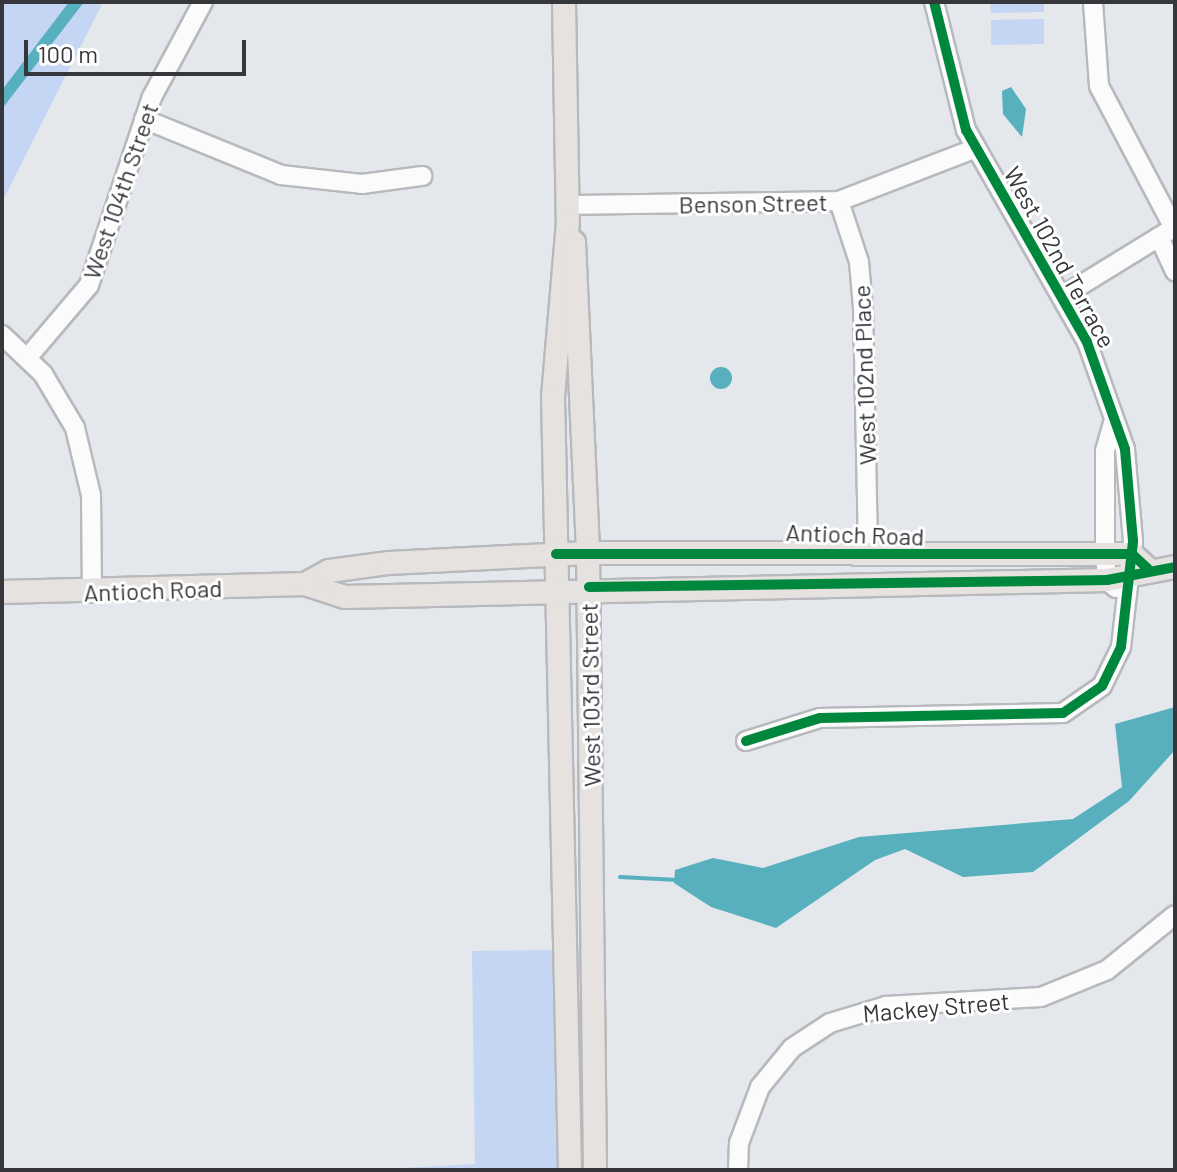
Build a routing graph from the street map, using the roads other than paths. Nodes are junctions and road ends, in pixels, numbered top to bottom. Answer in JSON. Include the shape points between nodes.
{"nodes":[{"id":1,"x":203,"y":2,"type":"edge"},
{"id":2,"x":564,"y":2,"type":"edge"},
{"id":3,"x":934,"y":2,"type":"edge"},
{"id":4,"x":1093,"y":2,"type":"edge"},
{"id":5,"x":144,"y":119,"type":"junction"},
{"id":6,"x":976,"y":148,"type":"junction"},
{"id":7,"x":422,"y":176,"type":"dead end"},
{"id":8,"x":839,"y":201,"type":"junction"},
{"id":9,"x":568,"y":214,"type":"junction"},
{"id":10,"x":1169,"y":231,"type":"edge"},
{"id":11,"x":1175,"y":272,"type":"edge"},
{"id":12,"x":580,"y":285,"type":"junction"},
{"id":13,"x":1063,"y":296,"type":"junction"},
{"id":14,"x":558,"y":311,"type":"junction"},
{"id":15,"x":2,"y":335,"type":"edge"},
{"id":16,"x":28,"y":357,"type":"junction"},
{"id":17,"x":1113,"y":423,"type":"junction"},
{"id":18,"x":588,"y":553,"type":"junction"},
{"id":19,"x":868,"y":553,"type":"junction"},
{"id":20,"x":556,"y":554,"type":"junction"},
{"id":21,"x":1105,"y":555,"type":"junction"},
{"id":22,"x":1175,"y":567,"type":"edge"},
{"id":23,"x":1128,"y":575,"type":"junction"},
{"id":24,"x":305,"y":584,"type":"junction"},
{"id":25,"x":589,"y":587,"type":"junction"},
{"id":26,"x":555,"y":588,"type":"junction"},
{"id":27,"x":2,"y":592,"type":"edge"},
{"id":28,"x":92,"y":593,"type":"junction"},
{"id":29,"x":746,"y":741,"type":"dead end"},
{"id":30,"x":1175,"y":915,"type":"edge"},
{"id":31,"x":570,"y":1170,"type":"edge"},
{"id":32,"x":595,"y":1170,"type":"edge"},
{"id":33,"x":738,"y":1170,"type":"edge"}],
"edges":[{"from":1,"to":5,"type":"street","name":"West 104th Street"},
{"from":2,"to":9,"type":"main road","name":"West 103rd Street"},
{"from":3,"to":6,"type":"street","name":"West 102nd Terrace","via":[[951,89]]},
{"from":4,"to":10,"type":"street","via":[[1099,86]]},
{"from":5,"to":7,"type":"street","via":[[281,175],[362,184]]},
{"from":5,"to":16,"type":"street","name":"West 104th Street","via":[[89,285]]},
{"from":6,"to":8,"type":"street","name":"Benson Street"},
{"from":6,"to":13,"type":"street","name":"West 102nd Terrace"},
{"from":8,"to":9,"type":"street","name":"Benson Street"},
{"from":8,"to":19,"type":"street","name":"West 102nd Place","via":[[859,262],[863,308]]},
{"from":9,"to":12,"type":"main road","name":"West 103rd Street"},
{"from":9,"to":14,"type":"main road","name":"West 103rd Street"},
{"from":10,"to":11,"type":"street"},
{"from":10,"to":13,"type":"street"},
{"from":12,"to":14,"type":"main road"},
{"from":12,"to":18,"type":"main road","name":"West 103rd Street"},
{"from":13,"to":17,"type":"street","name":"West 102nd Terrace","via":[[1102,380]]},
{"from":14,"to":20,"type":"main road","name":"West 103rd Street"},
{"from":15,"to":16,"type":"street"},
{"from":16,"to":28,"type":"street","via":[[64,404],[86,462]]},
{"from":17,"to":21,"type":"street","name":"West 102nd Terrace","via":[[1105,451]]},
{"from":17,"to":23,"type":"street","name":"West 102nd Terrace","via":[[1132,474]]},
{"from":18,"to":19,"type":"main road","name":"Antioch Road"},
{"from":18,"to":20,"type":"main road","name":"Antioch Road"},
{"from":18,"to":25,"type":"main road","name":"West 103rd Street"},
{"from":19,"to":21,"type":"main road","name":"Antioch Road"},
{"from":20,"to":24,"type":"main road","name":"Antioch Road","via":[[389,563],[329,571]]},
{"from":20,"to":26,"type":"main road","name":"West 103rd Street"},
{"from":21,"to":23,"type":"main road","name":"Antioch Road"},
{"from":22,"to":23,"type":"main road","name":"Antioch Road"},
{"from":23,"to":25,"type":"main road","name":"Antioch Road"},
{"from":23,"to":29,"type":"street","name":"West 102nd Terrace","via":[[1114,667],[1084,702],[1063,713],[820,718]]},
{"from":24,"to":26,"type":"main road","name":"Antioch Road","via":[[345,597]]},
{"from":24,"to":28,"type":"main road","name":"Antioch Road"},
{"from":25,"to":26,"type":"main road","name":"Antioch Road"},
{"from":25,"to":32,"type":"main road","name":"West 103rd Street"},
{"from":26,"to":31,"type":"main road","name":"West 103rd Street"},
{"from":27,"to":28,"type":"main road","name":"Antioch Road"},
{"from":30,"to":33,"type":"street","name":"Mackey Street","via":[[1107,970],[1041,997],[886,1006],[830,1023],[775,1065],[739,1143]]}]}
